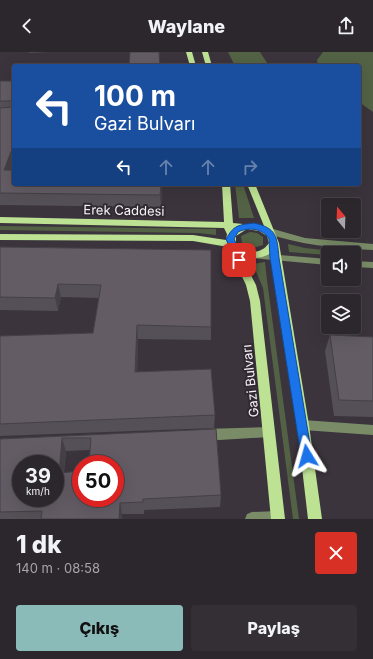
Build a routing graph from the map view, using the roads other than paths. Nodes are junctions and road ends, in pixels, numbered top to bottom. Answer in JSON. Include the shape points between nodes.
{"nodes":[{"id":1,"x":189,"y":52,"type":"edge"},
{"id":2,"x":205,"y":52,"type":"edge"},
{"id":3,"x":192,"y":64,"type":"edge"},
{"id":4,"x":208,"y":64,"type":"edge"},
{"id":5,"x":226,"y":186,"type":"edge"},
{"id":6,"x":252,"y":186,"type":"edge"},
{"id":7,"x":0,"y":220,"type":"edge"},
{"id":8,"x":229,"y":225,"type":"junction"},
{"id":9,"x":247,"y":226,"type":"junction"},
{"id":10,"x":271,"y":236,"type":"junction"},
{"id":11,"x":0,"y":237,"type":"edge"},
{"id":12,"x":231,"y":242,"type":"junction"},
{"id":13,"x":373,"y":247,"type":"edge"},
{"id":14,"x":254,"y":256,"type":"junction"},
{"id":15,"x":275,"y":258,"type":"junction"},
{"id":16,"x":321,"y":261,"type":"edge"},
{"id":17,"x":361,"y":264,"type":"edge"},
{"id":18,"x":373,"y":265,"type":"edge"},
{"id":19,"x":302,"y":425,"type":"junction"},
{"id":20,"x":373,"y":430,"type":"edge"},
{"id":21,"x":269,"y":432,"type":"junction"},
{"id":22,"x":190,"y":436,"type":"edge"},
{"id":23,"x":278,"y":518,"type":"edge"},
{"id":24,"x":252,"y":519,"type":"edge"},
{"id":25,"x":315,"y":519,"type":"edge"}],
"edges":[{"from":1,"to":3,"type":"main road"},
{"from":2,"to":4,"type":"main road"},
{"from":5,"to":8,"type":"main road","name":"Gazi Bulvarı"},
{"from":6,"to":10,"type":"main road"},
{"from":7,"to":8,"type":"main road","name":"Erek Caddesi"},
{"from":8,"to":9,"type":"main road","name":"Erek Caddesi"},
{"from":8,"to":12,"type":"main road","name":"Gazi Bulvarı"},
{"from":9,"to":10,"type":"main road","via":[[254,226]]},
{"from":9,"to":12,"type":"main road","via":[[235,231]]},
{"from":10,"to":13,"type":"street","via":[[304,242]]},
{"from":10,"to":14,"type":"main road","via":[[268,251]]},
{"from":10,"to":15,"type":"main road"},
{"from":11,"to":12,"type":"main road","name":"Erek Caddesi","via":[[193,238]]},
{"from":12,"to":14,"type":"main road","via":[[241,252]]},
{"from":12,"to":21,"type":"main road","name":"Gazi Bulvarı","via":[[251,285],[255,301]]},
{"from":14,"to":15,"type":"street"},
{"from":15,"to":16,"type":"street"},
{"from":15,"to":19,"type":"main road"},
{"from":17,"to":18,"type":"street"},
{"from":19,"to":20,"type":"street"},
{"from":19,"to":25,"type":"main road"},
{"from":21,"to":22,"type":"street"},
{"from":21,"to":23,"type":"main road","name":"Gazi Bulvarı"},
{"from":23,"to":24,"type":"street"}]}
